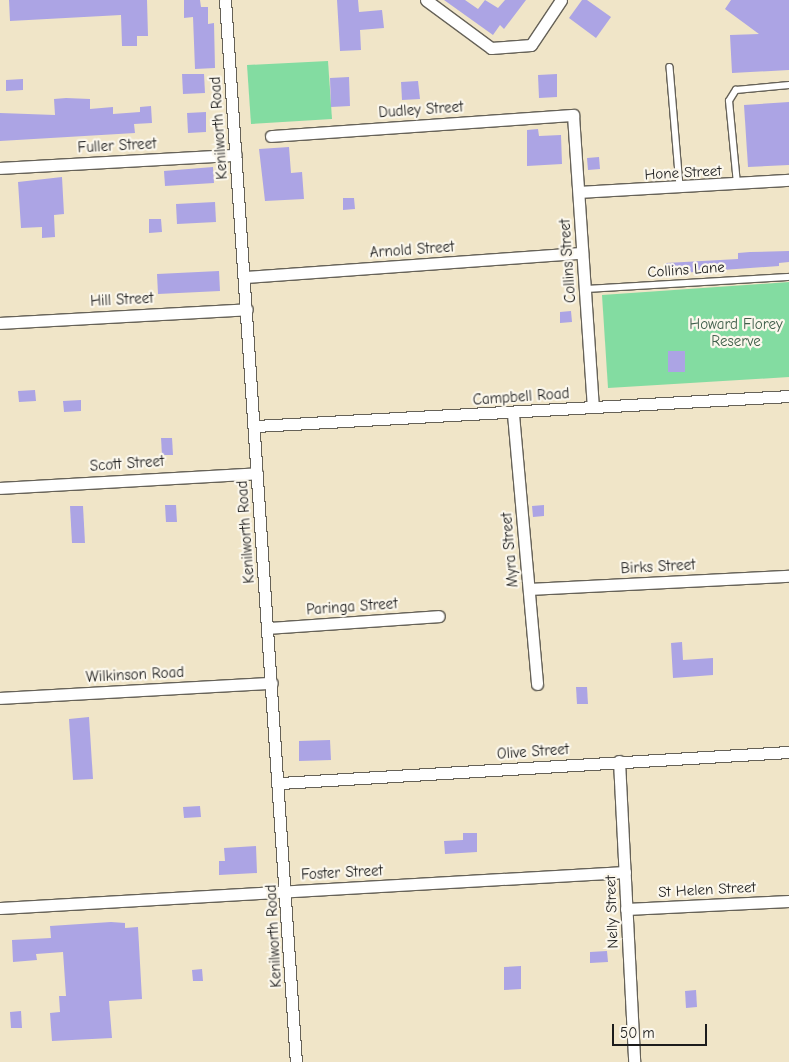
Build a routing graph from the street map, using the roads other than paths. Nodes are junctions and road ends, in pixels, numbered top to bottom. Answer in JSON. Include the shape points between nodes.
{"nodes":[{"id":1,"x":225,"y":0,"type":"edge"},
{"id":2,"x":426,"y":0,"type":"edge"},
{"id":3,"x":561,"y":0,"type":"edge"},
{"id":4,"x":670,"y":67,"type":"dead end"},
{"id":5,"x":789,"y":85,"type":"edge"},
{"id":6,"x":573,"y":115,"type":"joint"},
{"id":7,"x":271,"y":136,"type":"dead end"},
{"id":8,"x":236,"y":155,"type":"junction"},
{"id":9,"x":0,"y":168,"type":"edge"},
{"id":10,"x":789,"y":180,"type":"edge"},
{"id":11,"x":737,"y":184,"type":"junction"},
{"id":12,"x":680,"y":189,"type":"junction"},
{"id":13,"x":579,"y":192,"type":"junction"},
{"id":14,"x":582,"y":253,"type":"junction"},
{"id":15,"x":244,"y":277,"type":"junction"},
{"id":16,"x":789,"y":277,"type":"edge"},
{"id":17,"x":585,"y":289,"type":"junction"},
{"id":18,"x":246,"y":309,"type":"junction"},
{"id":19,"x":0,"y":323,"type":"edge"},
{"id":20,"x":789,"y":396,"type":"edge"},
{"id":21,"x":593,"y":406,"type":"junction"},
{"id":22,"x":513,"y":414,"type":"junction"},
{"id":23,"x":256,"y":426,"type":"junction"},
{"id":24,"x":257,"y":473,"type":"junction"},
{"id":25,"x":0,"y":488,"type":"edge"},
{"id":26,"x":789,"y":576,"type":"edge"},
{"id":27,"x":529,"y":589,"type":"junction"},
{"id":28,"x":439,"y":616,"type":"dead end"},
{"id":29,"x":268,"y":628,"type":"junction"},
{"id":30,"x":272,"y":683,"type":"junction"},
{"id":31,"x":537,"y":684,"type":"dead end"},
{"id":32,"x":0,"y":698,"type":"edge"},
{"id":33,"x":789,"y":752,"type":"edge"},
{"id":34,"x":619,"y":762,"type":"junction"},
{"id":35,"x":280,"y":783,"type":"junction"},
{"id":36,"x":625,"y":872,"type":"junction"},
{"id":37,"x":286,"y":891,"type":"junction"},
{"id":38,"x":789,"y":901,"type":"edge"},
{"id":39,"x":0,"y":908,"type":"edge"},
{"id":40,"x":626,"y":910,"type":"junction"},
{"id":41,"x":296,"y":1062,"type":"edge"},
{"id":42,"x":634,"y":1062,"type":"edge"}],
"edges":[{"from":1,"to":8,"type":"street","name":"Kenilworth Road"},
{"from":2,"to":3,"type":"street","via":[[491,48],[531,45]]},
{"from":4,"to":12,"type":"lane"},
{"from":5,"to":11,"type":"lane","via":[[736,90],[729,101]]},
{"from":6,"to":7,"type":"street","name":"Dudley Street"},
{"from":6,"to":13,"type":"street","name":"Collins Street"},
{"from":8,"to":9,"type":"street","name":"Fuller Street"},
{"from":8,"to":15,"type":"street","name":"Kenilworth Road"},
{"from":10,"to":11,"type":"street","name":"Hone Street"},
{"from":11,"to":12,"type":"street","name":"Hone Street"},
{"from":12,"to":13,"type":"street","name":"Hone Street"},
{"from":13,"to":14,"type":"street","name":"Collins Street"},
{"from":14,"to":15,"type":"street","name":"Arnold Street"},
{"from":14,"to":17,"type":"street","name":"Collins Street"},
{"from":15,"to":18,"type":"street","name":"Kenilworth Road"},
{"from":16,"to":17,"type":"lane","name":"Collins Lane"},
{"from":17,"to":21,"type":"street","name":"Collins Street"},
{"from":18,"to":19,"type":"street","name":"Hill Street"},
{"from":18,"to":23,"type":"street","name":"Kenilworth Road"},
{"from":20,"to":21,"type":"street","name":"Campbell Road"},
{"from":21,"to":22,"type":"street","name":"Campbell Road"},
{"from":22,"to":23,"type":"street","name":"Campbell Road"},
{"from":22,"to":27,"type":"street","name":"Myra Street"},
{"from":23,"to":24,"type":"street","name":"Kenilworth Road"},
{"from":24,"to":25,"type":"street","name":"Scott Street"},
{"from":24,"to":29,"type":"street","name":"Kenilworth Road"},
{"from":26,"to":27,"type":"street","name":"Birks Street"},
{"from":27,"to":31,"type":"street","name":"Myra Street"},
{"from":28,"to":29,"type":"street","name":"Paringa Street"},
{"from":29,"to":30,"type":"street","name":"Kenilworth Road"},
{"from":30,"to":32,"type":"street","name":"Wilkinson Road"},
{"from":30,"to":35,"type":"street","name":"Kenilworth Road"},
{"from":33,"to":34,"type":"street","name":"Olive Street"},
{"from":34,"to":35,"type":"street","name":"Olive Street"},
{"from":34,"to":36,"type":"street","name":"Nelly Street"},
{"from":35,"to":37,"type":"street","name":"Kenilworth Road"},
{"from":36,"to":37,"type":"street","name":"Foster Street"},
{"from":36,"to":40,"type":"street","name":"Nelly Street"},
{"from":37,"to":39,"type":"street","name":"Foster Street"},
{"from":37,"to":41,"type":"street","name":"Kenilworth Road"},
{"from":38,"to":40,"type":"street","name":"St Helen Street"},
{"from":40,"to":42,"type":"street","name":"Nelly Street"}]}
